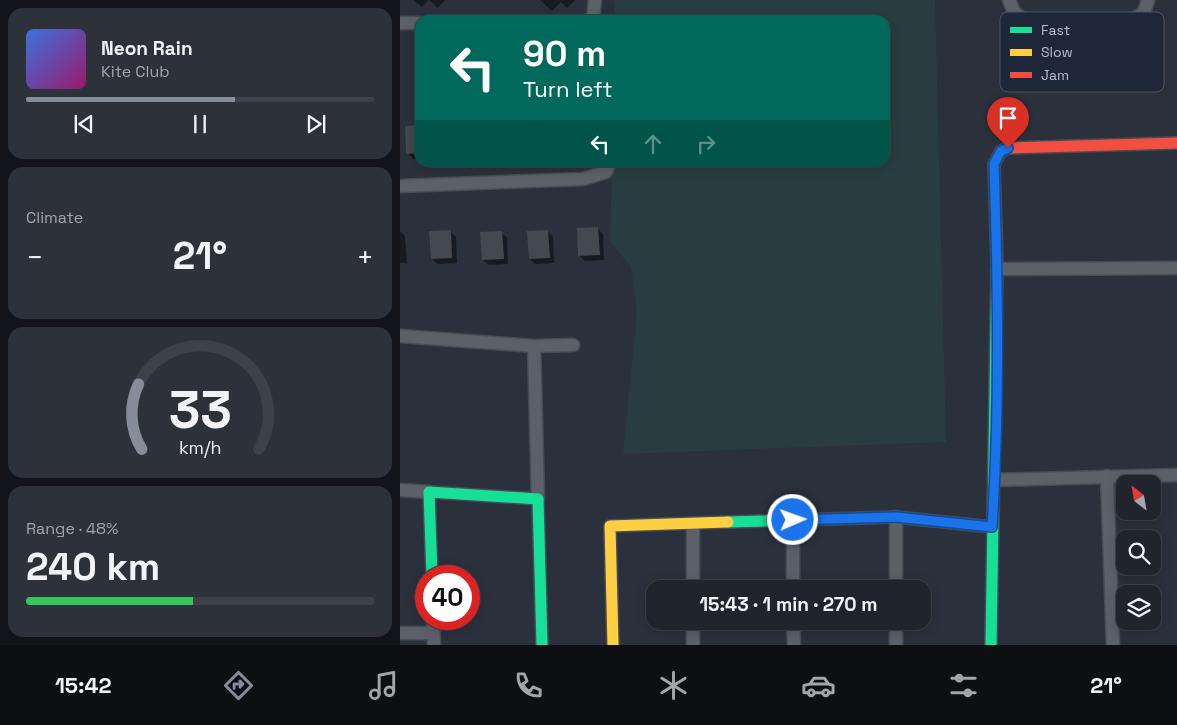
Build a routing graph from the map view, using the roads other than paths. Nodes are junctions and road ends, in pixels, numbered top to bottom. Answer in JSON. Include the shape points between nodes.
{"nodes":[{"id":1,"x":595,"y":0,"type":"edge"},
{"id":2,"x":1009,"y":0,"type":"edge"},
{"id":3,"x":1148,"y":0,"type":"edge"},
{"id":4,"x":1014,"y":12,"type":"edge"},
{"id":5,"x":1144,"y":12,"type":"edge"},
{"id":6,"x":593,"y":15,"type":"edge"},
{"id":7,"x":415,"y":23,"type":"edge"},
{"id":8,"x":400,"y":24,"type":"edge"},
{"id":9,"x":1177,"y":143,"type":"edge"},
{"id":10,"x":608,"y":167,"type":"edge"},
{"id":11,"x":400,"y":186,"type":"edge"},
{"id":12,"x":1177,"y":268,"type":"edge"},
{"id":13,"x":997,"y":269,"type":"junction"},
{"id":14,"x":400,"y":336,"type":"edge"},
{"id":15,"x":573,"y":345,"type":"dead end"},
{"id":16,"x":534,"y":346,"type":"junction"},
{"id":17,"x":1177,"y":475,"type":"edge"},
{"id":18,"x":1107,"y":476,"type":"junction"},
{"id":19,"x":995,"y":480,"type":"junction"},
{"id":20,"x":400,"y":490,"type":"edge"},
{"id":21,"x":430,"y":492,"type":"junction"},
{"id":22,"x":538,"y":499,"type":"junction"},
{"id":23,"x":896,"y":517,"type":"junction"},
{"id":24,"x":793,"y":520,"type":"junction"},
{"id":25,"x":693,"y":524,"type":"junction"},
{"id":26,"x":992,"y":527,"type":"junction"},
{"id":27,"x":432,"y":565,"type":"edge"},
{"id":28,"x":693,"y":580,"type":"edge"},
{"id":29,"x":793,"y":580,"type":"edge"},
{"id":30,"x":896,"y":580,"type":"edge"},
{"id":31,"x":693,"y":630,"type":"edge"},
{"id":32,"x":794,"y":630,"type":"edge"},
{"id":33,"x":896,"y":630,"type":"edge"},
{"id":34,"x":400,"y":633,"type":"edge"},
{"id":35,"x":434,"y":639,"type":"edge"},
{"id":36,"x":542,"y":645,"type":"edge"},
{"id":37,"x":613,"y":645,"type":"edge"},
{"id":38,"x":693,"y":645,"type":"edge"},
{"id":39,"x":794,"y":645,"type":"edge"},
{"id":40,"x":896,"y":645,"type":"edge"},
{"id":41,"x":991,"y":645,"type":"edge"},
{"id":42,"x":1113,"y":645,"type":"edge"}],
"edges":[{"from":1,"to":6,"type":"street"},
{"from":2,"to":4,"type":"street"},
{"from":3,"to":5,"type":"street"},
{"from":7,"to":8,"type":"street"},
{"from":9,"to":13,"type":"street","via":[[1008,148],[1001,151],[994,164]]},
{"from":10,"to":11,"type":"street","via":[[606,172],[583,179]]},
{"from":12,"to":13,"type":"street"},
{"from":13,"to":19,"type":"street"},
{"from":14,"to":16,"type":"street"},
{"from":15,"to":16,"type":"street"},
{"from":16,"to":22,"type":"street"},
{"from":17,"to":18,"type":"street"},
{"from":18,"to":19,"type":"street"},
{"from":18,"to":42,"type":"street"},
{"from":19,"to":26,"type":"street"},
{"from":20,"to":21,"type":"street"},
{"from":21,"to":22,"type":"street"},
{"from":21,"to":27,"type":"street"},
{"from":22,"to":36,"type":"street"},
{"from":23,"to":24,"type":"street"},
{"from":23,"to":26,"type":"street"},
{"from":23,"to":30,"type":"street"},
{"from":24,"to":25,"type":"street"},
{"from":24,"to":29,"type":"street"},
{"from":25,"to":28,"type":"street"},
{"from":25,"to":37,"type":"street","via":[[610,526]]},
{"from":26,"to":41,"type":"street"},
{"from":31,"to":38,"type":"street"},
{"from":32,"to":39,"type":"street"},
{"from":33,"to":40,"type":"street"},
{"from":34,"to":35,"type":"street"}]}
